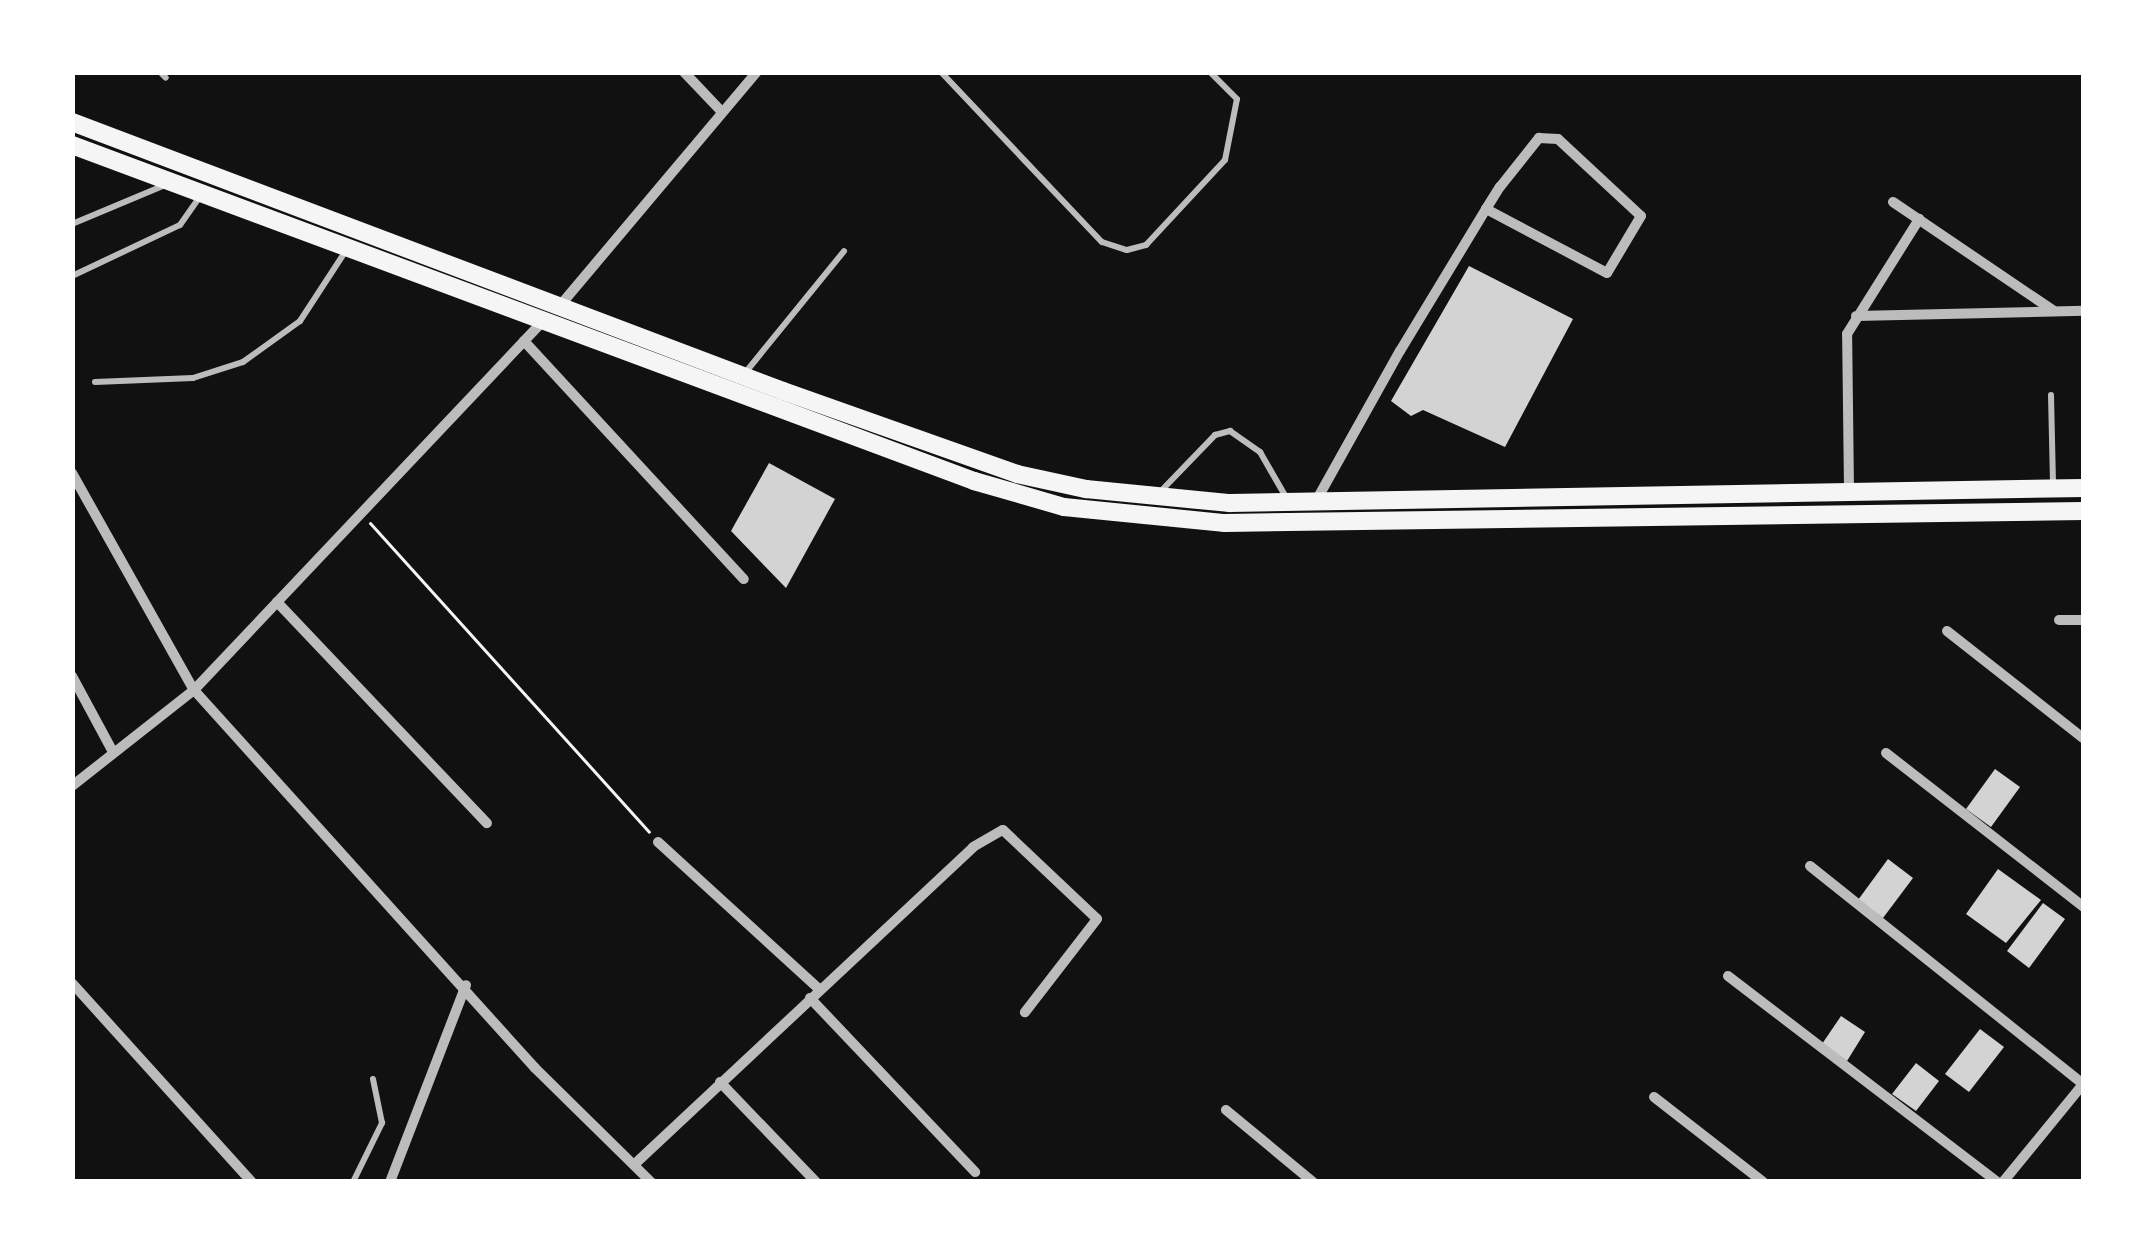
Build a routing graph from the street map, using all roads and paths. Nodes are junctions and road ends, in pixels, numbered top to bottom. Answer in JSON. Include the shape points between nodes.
{"nodes":[{"id":1,"x":684,"y":72,"type":"edge"},
{"id":2,"x":757,"y":72,"type":"edge"},
{"id":3,"x":940,"y":72,"type":"edge"},
{"id":4,"x":1210,"y":72,"type":"edge"},
{"id":5,"x":722,"y":112,"type":"junction"},
{"id":6,"x":72,"y":122,"type":"edge"},
{"id":7,"x":72,"y":145,"type":"edge"},
{"id":8,"x":172,"y":182,"type":"junction"},
{"id":9,"x":203,"y":194,"type":"junction"},
{"id":10,"x":1893,"y":202,"type":"dead end"},
{"id":11,"x":1486,"y":209,"type":"junction"},
{"id":12,"x":1919,"y":219,"type":"junction"},
{"id":13,"x":72,"y":224,"type":"edge"},
{"id":14,"x":347,"y":249,"type":"junction"},
{"id":15,"x":844,"y":250,"type":"dead end"},
{"id":16,"x":72,"y":276,"type":"edge"},
{"id":17,"x":557,"y":308,"type":"junction"},
{"id":18,"x":2084,"y":311,"type":"edge"},
{"id":19,"x":2056,"y":312,"type":"junction"},
{"id":20,"x":1856,"y":316,"type":"junction"},
{"id":21,"x":542,"y":323,"type":"junction"},
{"id":22,"x":524,"y":341,"type":"junction"},
{"id":23,"x":743,"y":376,"type":"junction"},
{"id":24,"x":95,"y":382,"type":"dead end"},
{"id":25,"x":2051,"y":394,"type":"dead end"},
{"id":26,"x":72,"y":473,"type":"edge"},
{"id":27,"x":2084,"y":488,"type":"edge"},
{"id":28,"x":1849,"y":489,"type":"junction"},
{"id":29,"x":2053,"y":489,"type":"junction"},
{"id":30,"x":1154,"y":498,"type":"junction"},
{"id":31,"x":1316,"y":501,"type":"junction"},
{"id":32,"x":1288,"y":502,"type":"junction"},
{"id":33,"x":2084,"y":511,"type":"edge"},
{"id":34,"x":360,"y":513,"type":"junction"},
{"id":35,"x":744,"y":579,"type":"dead end"},
{"id":36,"x":277,"y":602,"type":"junction"},
{"id":37,"x":2060,"y":620,"type":"dead end"},
{"id":38,"x":2084,"y":620,"type":"edge"},
{"id":39,"x":1947,"y":631,"type":"dead end"},
{"id":40,"x":72,"y":676,"type":"edge"},
{"id":41,"x":194,"y":690,"type":"junction"},
{"id":42,"x":2084,"y":739,"type":"edge"},
{"id":43,"x":112,"y":752,"type":"junction"},
{"id":44,"x":1886,"y":753,"type":"dead end"},
{"id":45,"x":72,"y":786,"type":"edge"},
{"id":46,"x":488,"y":823,"type":"dead end"},
{"id":47,"x":658,"y":842,"type":"joint"},
{"id":48,"x":1810,"y":866,"type":"dead end"},
{"id":49,"x":2084,"y":907,"type":"edge"},
{"id":50,"x":1728,"y":976,"type":"dead end"},
{"id":51,"x":72,"y":983,"type":"edge"},
{"id":52,"x":466,"y":985,"type":"junction"},
{"id":53,"x":814,"y":994,"type":"junction"},
{"id":54,"x":1025,"y":1012,"type":"dead end"},
{"id":55,"x":373,"y":1079,"type":"dead end"},
{"id":56,"x":720,"y":1082,"type":"junction"},
{"id":57,"x":2084,"y":1084,"type":"edge"},
{"id":58,"x":1654,"y":1097,"type":"dead end"},
{"id":59,"x":1226,"y":1111,"type":"dead end"},
{"id":60,"x":638,"y":1161,"type":"junction"},
{"id":61,"x":974,"y":1172,"type":"dead end"},
{"id":62,"x":252,"y":1182,"type":"edge"},
{"id":63,"x":353,"y":1182,"type":"edge"},
{"id":64,"x":390,"y":1182,"type":"edge"},
{"id":65,"x":651,"y":1182,"type":"edge"},
{"id":66,"x":817,"y":1182,"type":"edge"},
{"id":67,"x":1313,"y":1182,"type":"edge"},
{"id":68,"x":1763,"y":1182,"type":"edge"},
{"id":69,"x":2000,"y":1182,"type":"edge"}],
"edges":[{"from":1,"to":5,"type":"street"},
{"from":2,"to":5,"type":"street"},
{"from":3,"to":4,"type":"lane","via":[[1102,242],[1127,250],[1146,245],[1225,160],[1237,99]]},
{"from":5,"to":17,"type":"street"},
{"from":6,"to":17,"type":"highway"},
{"from":7,"to":8,"type":"highway"},
{"from":8,"to":9,"type":"highway"},
{"from":8,"to":13,"type":"lane"},
{"from":9,"to":14,"type":"highway"},
{"from":9,"to":16,"type":"lane","via":[[180,225]]},
{"from":10,"to":12,"type":"street"},
{"from":11,"to":11,"type":"street","via":[[1539,137],[1558,140],[1641,216],[1607,273]]},
{"from":11,"to":31,"type":"street"},
{"from":12,"to":19,"type":"street"},
{"from":12,"to":20,"type":"street"},
{"from":14,"to":21,"type":"highway"},
{"from":14,"to":24,"type":"lane","via":[[300,321],[243,362],[194,378]]},
{"from":15,"to":23,"type":"lane"},
{"from":17,"to":21,"type":"street"},
{"from":17,"to":23,"type":"highway"},
{"from":18,"to":19,"type":"street"},
{"from":19,"to":20,"type":"street"},
{"from":20,"to":28,"type":"street","via":[[1847,334]]},
{"from":21,"to":22,"type":"street"},
{"from":21,"to":33,"type":"highway","via":[[974,481],[1137,518],[1225,524]]},
{"from":22,"to":34,"type":"street"},
{"from":22,"to":35,"type":"street"},
{"from":23,"to":30,"type":"highway","via":[[1017,474]]},
{"from":25,"to":29,"type":"lane"},
{"from":26,"to":41,"type":"street"},
{"from":27,"to":29,"type":"highway"},
{"from":28,"to":29,"type":"highway"},
{"from":28,"to":31,"type":"highway"},
{"from":30,"to":32,"type":"highway"},
{"from":30,"to":32,"type":"lane","via":[[1215,435],[1230,431],[1260,452]]},
{"from":31,"to":32,"type":"highway"},
{"from":34,"to":36,"type":"street"},
{"from":34,"to":47,"type":"path"},
{"from":36,"to":41,"type":"street"},
{"from":36,"to":46,"type":"street"},
{"from":37,"to":38,"type":"street"},
{"from":39,"to":42,"type":"street"},
{"from":40,"to":43,"type":"street"},
{"from":41,"to":43,"type":"street"},
{"from":41,"to":52,"type":"street"},
{"from":43,"to":45,"type":"street"},
{"from":44,"to":49,"type":"street"},
{"from":47,"to":53,"type":"street"},
{"from":48,"to":57,"type":"street"},
{"from":50,"to":69,"type":"street"},
{"from":51,"to":62,"type":"street"},
{"from":52,"to":60,"type":"street","via":[[535,1068]]},
{"from":52,"to":64,"type":"street"},
{"from":53,"to":54,"type":"street","via":[[1004,830],[1096,919]]},
{"from":53,"to":56,"type":"street"},
{"from":53,"to":61,"type":"street"},
{"from":55,"to":63,"type":"lane","via":[[382,1124]]},
{"from":56,"to":60,"type":"street"},
{"from":56,"to":66,"type":"street"},
{"from":57,"to":69,"type":"street"},
{"from":58,"to":68,"type":"street"},
{"from":59,"to":67,"type":"street"},
{"from":60,"to":65,"type":"street"}]}
